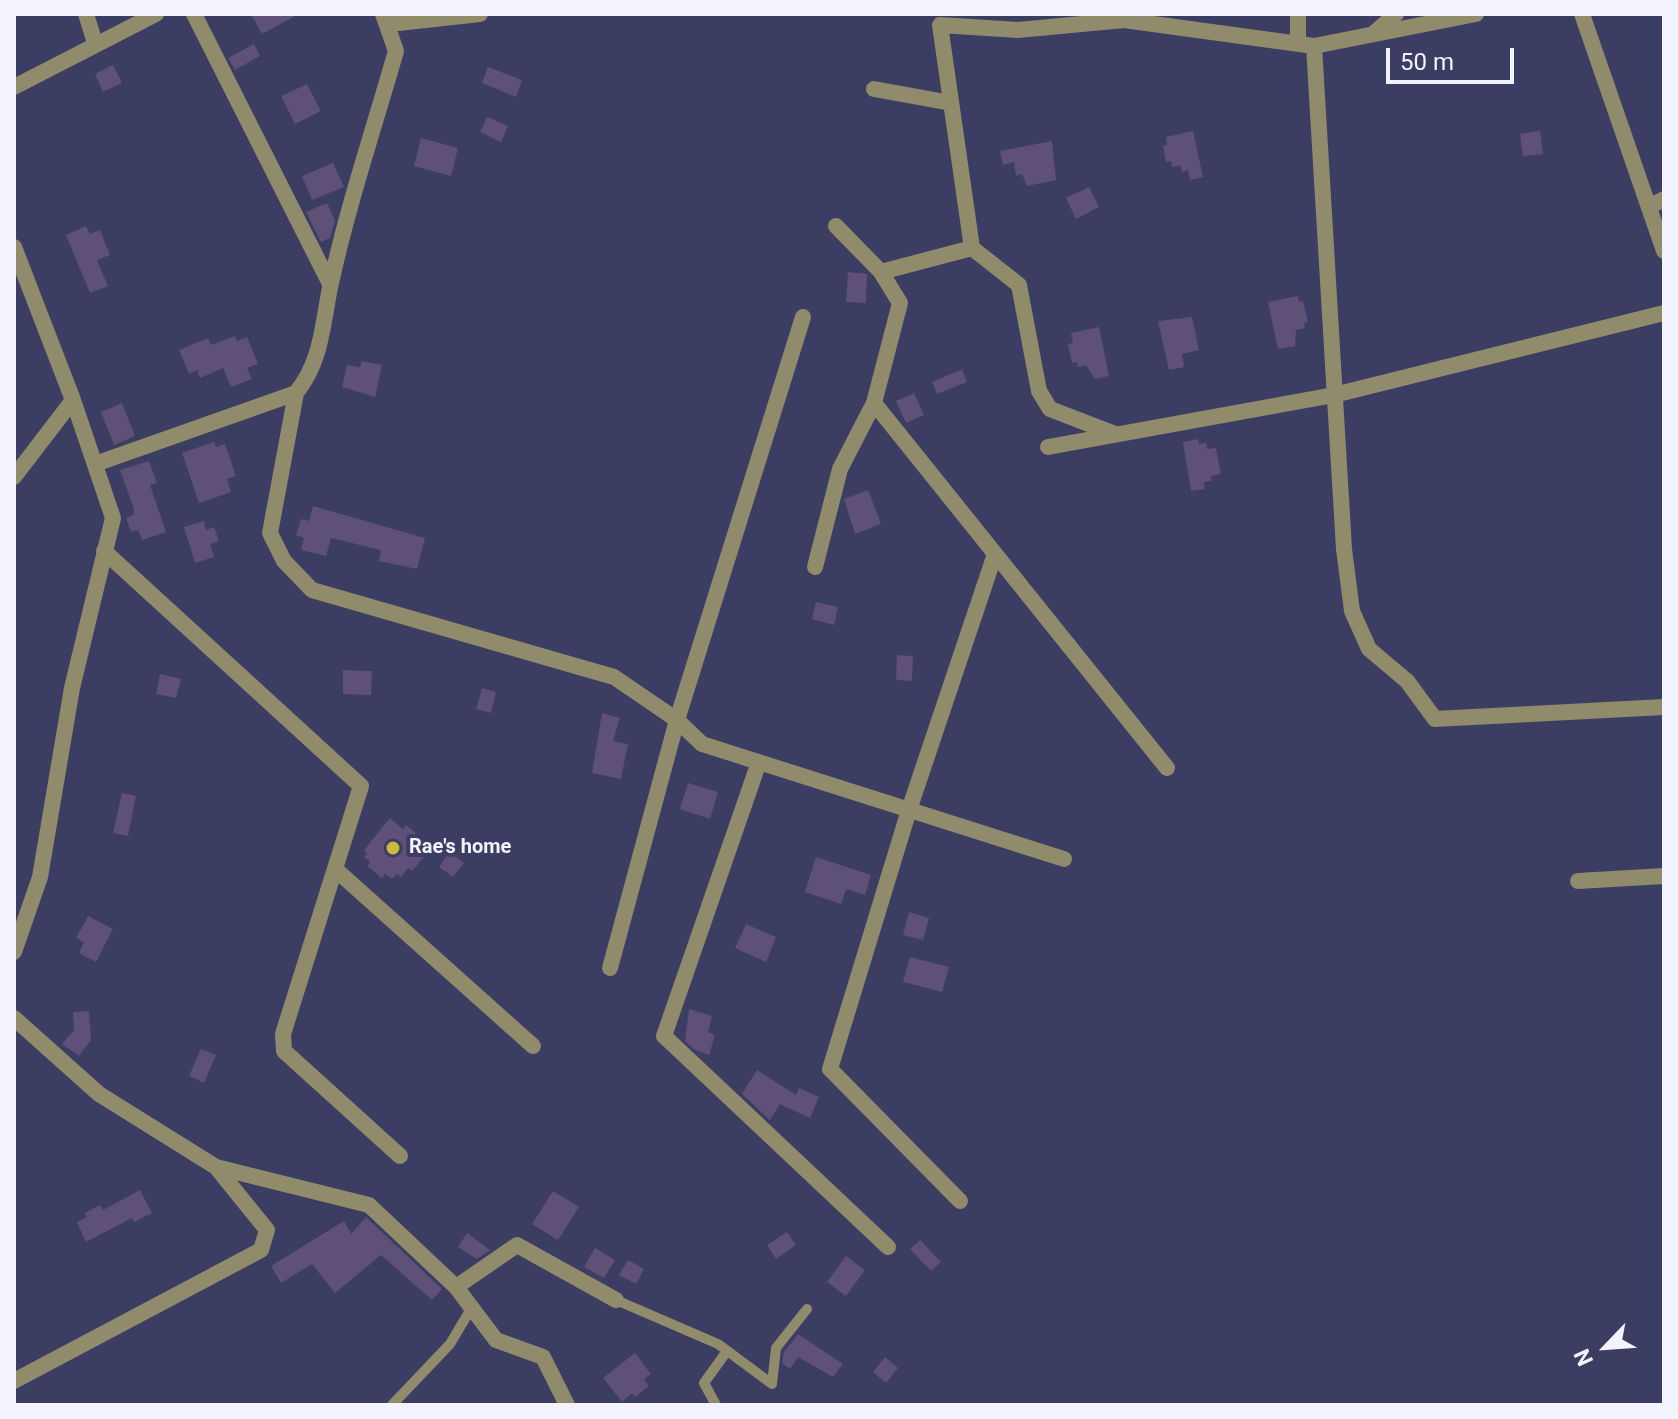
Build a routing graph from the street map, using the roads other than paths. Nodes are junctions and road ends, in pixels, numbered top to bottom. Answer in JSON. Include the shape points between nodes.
{"nodes":[{"id":1,"x":86,"y":14,"type":"edge"},
{"id":2,"x":156,"y":14,"type":"edge"},
{"id":3,"x":194,"y":14,"type":"edge"},
{"id":4,"x":480,"y":14,"type":"edge"},
{"id":5,"x":1298,"y":14,"type":"edge"},
{"id":6,"x":1396,"y":14,"type":"edge"},
{"id":7,"x":1476,"y":14,"type":"edge"},
{"id":8,"x":1582,"y":14,"type":"edge"},
{"id":9,"x":386,"y":19,"type":"edge"},
{"id":10,"x":1373,"y":34,"type":"junction"},
{"id":11,"x":95,"y":43,"type":"junction"},
{"id":12,"x":1306,"y":44,"type":"junction"},
{"id":13,"x":14,"y":87,"type":"edge"},
{"id":14,"x":874,"y":89,"type":"dead end"},
{"id":15,"x":951,"y":103,"type":"junction"},
{"id":16,"x":1657,"y":203,"type":"edge"},
{"id":17,"x":836,"y":226,"type":"dead end"},
{"id":18,"x":14,"y":247,"type":"edge"},
{"id":19,"x":972,"y":248,"type":"junction"},
{"id":20,"x":1664,"y":251,"type":"edge"},
{"id":21,"x":881,"y":272,"type":"junction"},
{"id":22,"x":330,"y":284,"type":"junction"},
{"id":23,"x":1664,"y":313,"type":"edge"},
{"id":24,"x":803,"y":317,"type":"dead end"},
{"id":25,"x":296,"y":393,"type":"junction"},
{"id":26,"x":1334,"y":395,"type":"junction"},
{"id":27,"x":73,"y":400,"type":"junction"},
{"id":28,"x":874,"y":403,"type":"junction"},
{"id":29,"x":1115,"y":434,"type":"junction"},
{"id":30,"x":1048,"y":447,"type":"dead end"},
{"id":31,"x":95,"y":464,"type":"junction"},
{"id":32,"x":14,"y":477,"type":"edge"},
{"id":33,"x":104,"y":551,"type":"junction"},
{"id":34,"x":995,"y":554,"type":"junction"},
{"id":35,"x":815,"y":567,"type":"dead end"},
{"id":36,"x":1664,"y":707,"type":"edge"},
{"id":37,"x":677,"y":720,"type":"junction"},
{"id":38,"x":759,"y":762,"type":"junction"},
{"id":39,"x":1167,"y":768,"type":"dead end"},
{"id":40,"x":909,"y":810,"type":"junction"},
{"id":41,"x":1064,"y":859,"type":"dead end"},
{"id":42,"x":335,"y":869,"type":"junction"},
{"id":43,"x":1664,"y":876,"type":"edge"},
{"id":44,"x":1578,"y":881,"type":"dead end"},
{"id":45,"x":14,"y":952,"type":"edge"},
{"id":46,"x":610,"y":968,"type":"dead end"},
{"id":47,"x":14,"y":1018,"type":"edge"},
{"id":48,"x":533,"y":1046,"type":"dead end"},
{"id":49,"x":400,"y":1156,"type":"dead end"},
{"id":50,"x":216,"y":1167,"type":"junction"},
{"id":51,"x":960,"y":1201,"type":"dead end"},
{"id":52,"x":888,"y":1247,"type":"dead end"},
{"id":53,"x":456,"y":1287,"type":"junction"},
{"id":54,"x":616,"y":1300,"type":"joint"},
{"id":55,"x":472,"y":1307,"type":"junction"},
{"id":56,"x":807,"y":1309,"type":"dead end"},
{"id":57,"x":727,"y":1351,"type":"junction"},
{"id":58,"x":14,"y":1381,"type":"edge"},
{"id":59,"x":392,"y":1405,"type":"edge"},
{"id":60,"x":567,"y":1405,"type":"edge"},
{"id":61,"x":716,"y":1405,"type":"edge"}],
"edges":[{"from":1,"to":11,"type":"street"},
{"from":2,"to":11,"type":"street"},
{"from":3,"to":22,"type":"street"},
{"from":4,"to":9,"type":"street"},
{"from":5,"to":12,"type":"street"},
{"from":6,"to":10,"type":"street"},
{"from":7,"to":10,"type":"street"},
{"from":8,"to":16,"type":"street"},
{"from":9,"to":22,"type":"street","via":[[396,51]]},
{"from":10,"to":12,"type":"street"},
{"from":11,"to":13,"type":"street"},
{"from":12,"to":15,"type":"street","via":[[1124,20],[1018,30],[940,25]]},
{"from":12,"to":26,"type":"street"},
{"from":14,"to":15,"type":"street"},
{"from":15,"to":19,"type":"street"},
{"from":16,"to":20,"type":"street"},
{"from":17,"to":21,"type":"street"},
{"from":18,"to":27,"type":"street"},
{"from":19,"to":21,"type":"street"},
{"from":19,"to":29,"type":"street","via":[[1019,285],[1039,391],[1050,409]]},
{"from":21,"to":28,"type":"street","via":[[900,303]]},
{"from":22,"to":25,"type":"street","via":[[323,343],[310,376]]},
{"from":23,"to":26,"type":"street"},
{"from":24,"to":37,"type":"street"},
{"from":25,"to":31,"type":"street"},
{"from":25,"to":37,"type":"street","via":[[270,533],[284,561],[312,590],[614,677]]},
{"from":26,"to":29,"type":"street"},
{"from":26,"to":36,"type":"street","via":[[1352,611],[1369,649],[1407,681],[1435,719]]},
{"from":27,"to":31,"type":"street"},
{"from":27,"to":32,"type":"street"},
{"from":28,"to":34,"type":"street"},
{"from":28,"to":35,"type":"street","via":[[840,469]]},
{"from":29,"to":30,"type":"street"},
{"from":31,"to":33,"type":"street","via":[[113,518]]},
{"from":33,"to":42,"type":"street","via":[[361,786]]},
{"from":33,"to":45,"type":"street","via":[[72,688],[40,877]]},
{"from":34,"to":39,"type":"street"},
{"from":34,"to":40,"type":"street"},
{"from":37,"to":38,"type":"street","via":[[702,744]]},
{"from":37,"to":46,"type":"street"},
{"from":38,"to":40,"type":"street"},
{"from":38,"to":52,"type":"street","via":[[664,1036]]},
{"from":40,"to":41,"type":"street"},
{"from":40,"to":51,"type":"street","via":[[830,1069]]},
{"from":42,"to":48,"type":"street"},
{"from":42,"to":49,"type":"street","via":[[283,1034],[284,1051]]},
{"from":43,"to":44,"type":"street"},
{"from":47,"to":50,"type":"street","via":[[99,1094]]},
{"from":50,"to":53,"type":"street","via":[[369,1205]]},
{"from":50,"to":58,"type":"street","via":[[267,1230],[261,1250]]},
{"from":53,"to":54,"type":"street","via":[[517,1245]]},
{"from":53,"to":55,"type":"street"},
{"from":54,"to":57,"type":"lane"},
{"from":55,"to":59,"type":"lane","via":[[450,1344]]},
{"from":55,"to":60,"type":"street","via":[[496,1340],[543,1357]]},
{"from":56,"to":57,"type":"lane","via":[[776,1348],[772,1384]]},
{"from":57,"to":61,"type":"lane","via":[[704,1383]]}]}
